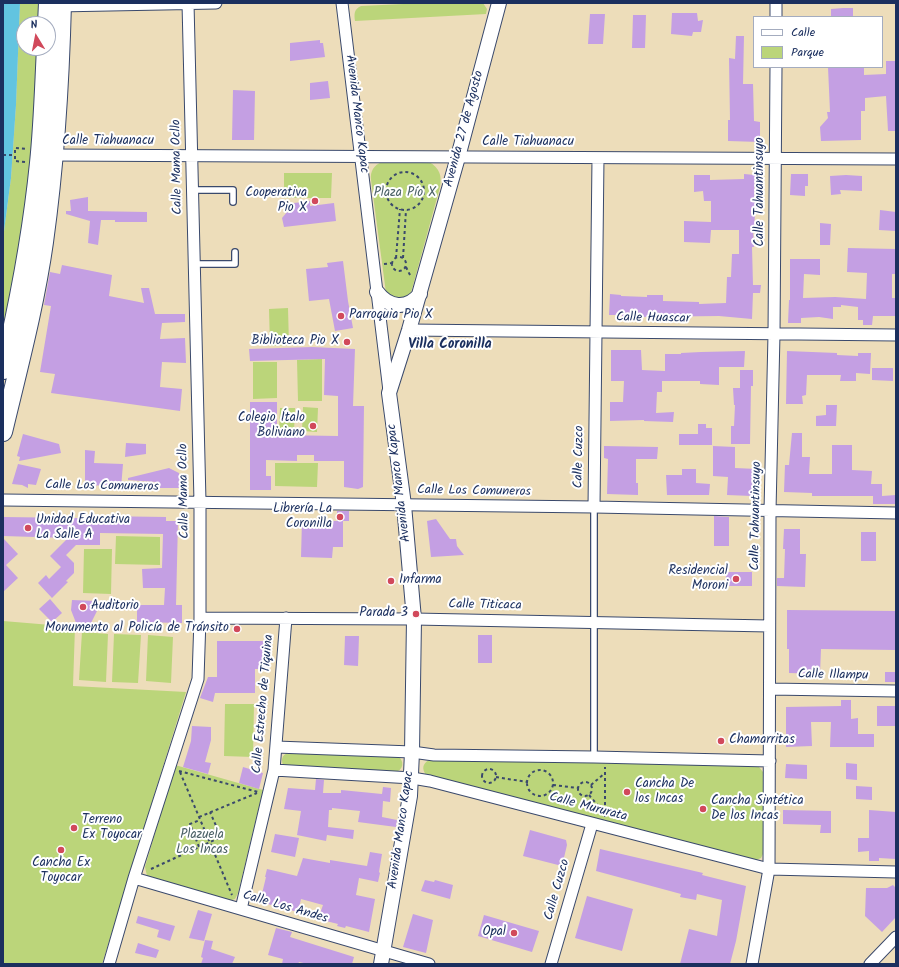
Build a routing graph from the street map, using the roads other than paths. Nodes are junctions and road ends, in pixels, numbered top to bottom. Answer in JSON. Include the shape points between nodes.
{"nodes":[{"id":1,"x":188,"y":3,"type":"edge"},
{"id":2,"x":216,"y":3,"type":"edge"},
{"id":3,"x":342,"y":3,"type":"edge"},
{"id":4,"x":499,"y":3,"type":"edge"},
{"id":5,"x":776,"y":3,"type":"edge"},
{"id":6,"x":55,"y":5,"type":"edge"},
{"id":7,"x":50,"y":16,"type":"edge"},
{"id":8,"x":776,"y":16,"type":"edge"},
{"id":9,"x":45,"y":56,"type":"edge"},
{"id":10,"x":776,"y":68,"type":"edge"},
{"id":11,"x":37,"y":155,"type":"junction"},
{"id":12,"x":192,"y":156,"type":"junction"},
{"id":13,"x":361,"y":157,"type":"junction"},
{"id":14,"x":458,"y":157,"type":"junction"},
{"id":15,"x":598,"y":158,"type":"junction"},
{"id":16,"x":776,"y":158,"type":"junction"},
{"id":17,"x":896,"y":158,"type":"edge"},
{"id":18,"x":193,"y":190,"type":"junction"},
{"id":19,"x":233,"y":202,"type":"dead end"},
{"id":20,"x":235,"y":252,"type":"dead end"},
{"id":21,"x":194,"y":264,"type":"junction"},
{"id":22,"x":377,"y":292,"type":"junction"},
{"id":23,"x":420,"y":294,"type":"junction"},
{"id":24,"x":409,"y":330,"type":"junction"},
{"id":25,"x":596,"y":332,"type":"junction"},
{"id":26,"x":774,"y":334,"type":"junction"},
{"id":27,"x":896,"y":335,"type":"edge"},
{"id":28,"x":3,"y":370,"type":"edge"},
{"id":29,"x":389,"y":393,"type":"junction"},
{"id":30,"x":3,"y":432,"type":"edge"},
{"id":31,"x":3,"y":500,"type":"edge"},
{"id":32,"x":200,"y":502,"type":"junction"},
{"id":33,"x":404,"y":505,"type":"junction"},
{"id":34,"x":594,"y":507,"type":"junction"},
{"id":35,"x":770,"y":511,"type":"junction"},
{"id":36,"x":896,"y":513,"type":"edge"},
{"id":37,"x":200,"y":618,"type":"junction"},
{"id":38,"x":286,"y":618,"type":"junction"},
{"id":39,"x":414,"y":619,"type":"junction"},
{"id":40,"x":594,"y":622,"type":"junction"},
{"id":41,"x":769,"y":626,"type":"junction"},
{"id":42,"x":770,"y":689,"type":"junction"},
{"id":43,"x":896,"y":691,"type":"edge"},
{"id":44,"x":276,"y":747,"type":"junction"},
{"id":45,"x":412,"y":752,"type":"junction"},
{"id":46,"x":594,"y":757,"type":"junction"},
{"id":47,"x":770,"y":761,"type":"junction"},
{"id":48,"x":274,"y":770,"type":"junction"},
{"id":49,"x":412,"y":778,"type":"junction"},
{"id":50,"x":592,"y":824,"type":"junction"},
{"id":51,"x":769,"y":869,"type":"junction"},
{"id":52,"x":896,"y":872,"type":"edge"},
{"id":53,"x":134,"y":878,"type":"junction"},
{"id":54,"x":241,"y":910,"type":"junction"},
{"id":55,"x":896,"y":937,"type":"edge"},
{"id":56,"x":382,"y":957,"type":"edge"},
{"id":57,"x":109,"y":964,"type":"edge"},
{"id":58,"x":429,"y":964,"type":"edge"},
{"id":59,"x":551,"y":964,"type":"edge"},
{"id":60,"x":752,"y":964,"type":"edge"},
{"id":61,"x":870,"y":964,"type":"edge"}],
"edges":[{"from":1,"to":2,"type":"street"},
{"from":1,"to":6,"type":"street"},
{"from":1,"to":12,"type":"street","name":"Calle Mama Ocllo"},
{"from":3,"to":13,"type":"street","name":"Avenida Manco Kapac"},
{"from":4,"to":14,"type":"street","name":"Avenida 27 de Agosto"},
{"from":5,"to":8,"type":"street"},
{"from":6,"to":7,"type":"main road"},
{"from":6,"to":11,"type":"main road","via":[[59,95]]},
{"from":9,"to":11,"type":"main road"},
{"from":10,"to":16,"type":"street","name":"Calle Tahuantinsuyo"},
{"from":11,"to":12,"type":"street","name":"Calle Tiahuanacu"},
{"from":11,"to":28,"type":"main road","via":[[27,258]]},
{"from":11,"to":30,"type":"main road","via":[[44,243]]},
{"from":12,"to":13,"type":"street","name":"Calle Tiahuanacu"},
{"from":12,"to":18,"type":"street","name":"Calle Mama Ocllo"},
{"from":13,"to":14,"type":"street","name":"Calle Tiahuanacu"},
{"from":13,"to":22,"type":"street","name":"Avenida Manco Kapac"},
{"from":14,"to":15,"type":"street","name":"Calle Tiahuanacu"},
{"from":14,"to":23,"type":"street","name":"Avenida 27 de Agosto"},
{"from":15,"to":16,"type":"street","name":"Calle Tiahuanacu"},
{"from":15,"to":25,"type":"street","name":"Calle Cuzco"},
{"from":16,"to":17,"type":"street","name":"Calle Tiahuanacu"},
{"from":16,"to":26,"type":"street","name":"Calle Tahuantinsuyo"},
{"from":18,"to":19,"type":"lane","via":[[233,190]]},
{"from":18,"to":21,"type":"street","name":"Calle Mama Ocllo"},
{"from":20,"to":21,"type":"lane","via":[[235,264]]},
{"from":21,"to":32,"type":"street","name":"Calle Mama Ocllo"},
{"from":22,"to":23,"type":"street","via":[[390,304],[398,305],[407,304]]},
{"from":22,"to":29,"type":"street","name":"Avenida Manco Kapac"},
{"from":23,"to":24,"type":"street","name":"Avenida 27 de Agosto"},
{"from":24,"to":25,"type":"street","name":"Calle Huascar"},
{"from":24,"to":29,"type":"street","name":"Avenida 27 de Agosto"},
{"from":25,"to":26,"type":"street","name":"Calle Huascar"},
{"from":25,"to":34,"type":"street","name":"Calle Cuzco"},
{"from":26,"to":27,"type":"street","name":"Calle Huascar"},
{"from":26,"to":35,"type":"street","name":"Calle Tahuantinsuyo"},
{"from":29,"to":33,"type":"street","name":"Avenida Manco Kapac"},
{"from":31,"to":32,"type":"street","name":"Calle Los Comuneros"},
{"from":32,"to":33,"type":"street","name":"Calle Los Comuneros"},
{"from":32,"to":37,"type":"street","name":"Calle Mama Ocllo"},
{"from":33,"to":34,"type":"street","name":"Calle Los Comuneros"},
{"from":33,"to":39,"type":"street","name":"Avenida Manco Kapac"},
{"from":34,"to":35,"type":"street","name":"Calle Los Comuneros"},
{"from":34,"to":40,"type":"lane","name":"Calle Cuzco"},
{"from":35,"to":36,"type":"street","name":"Calle Los Comuneros"},
{"from":35,"to":41,"type":"street","name":"Calle Tahuantinsuyo"},
{"from":37,"to":38,"type":"street","name":"Calle Titicaca"},
{"from":37,"to":53,"type":"street","name":"Calle Mama Ocllo","via":[[198,679]]},
{"from":38,"to":39,"type":"street","name":"Calle Titicaca"},
{"from":38,"to":44,"type":"street","name":"Calle Estrecho de Tiquina"},
{"from":39,"to":40,"type":"street","name":"Calle Titicaca"},
{"from":39,"to":45,"type":"street","name":"Avenida Manco Kapac"},
{"from":40,"to":41,"type":"street","name":"Calle Titicaca"},
{"from":40,"to":46,"type":"lane","name":"Calle Cuzco"},
{"from":41,"to":42,"type":"street","name":"Calle Tahuantinsuyo"},
{"from":42,"to":43,"type":"street","name":"Calle Illampu"},
{"from":42,"to":47,"type":"street","name":"Calle Tahuantinsuyo"},
{"from":44,"to":45,"type":"street"},
{"from":44,"to":48,"type":"street","name":"Calle Estrecho de Tiquina"},
{"from":45,"to":46,"type":"street","via":[[434,755]]},
{"from":45,"to":49,"type":"street","name":"Avenida Manco Kapac"},
{"from":46,"to":47,"type":"street"},
{"from":47,"to":51,"type":"street","name":"Calle Tahuantinsuyo"},
{"from":48,"to":49,"type":"street","name":"Calle Mururata"},
{"from":48,"to":54,"type":"street","name":"Calle Estrecho de Tiquina"},
{"from":49,"to":50,"type":"street","name":"Calle Mururata"},
{"from":49,"to":56,"type":"street","name":"Avenida Manco Kapac"},
{"from":50,"to":51,"type":"street","name":"Calle Mururata"},
{"from":50,"to":59,"type":"street","name":"Calle Cuzco"},
{"from":51,"to":52,"type":"street","name":"Calle Mururata"},
{"from":51,"to":60,"type":"street","name":"Calle Tahuantinsuyo"},
{"from":53,"to":54,"type":"street","name":"Calle Los Andes"},
{"from":53,"to":57,"type":"street","name":"Calle Mama Ocllo"},
{"from":54,"to":56,"type":"street","name":"Calle Los Andes"},
{"from":55,"to":61,"type":"street"},
{"from":56,"to":58,"type":"street","name":"Calle Los Andes"}]}
